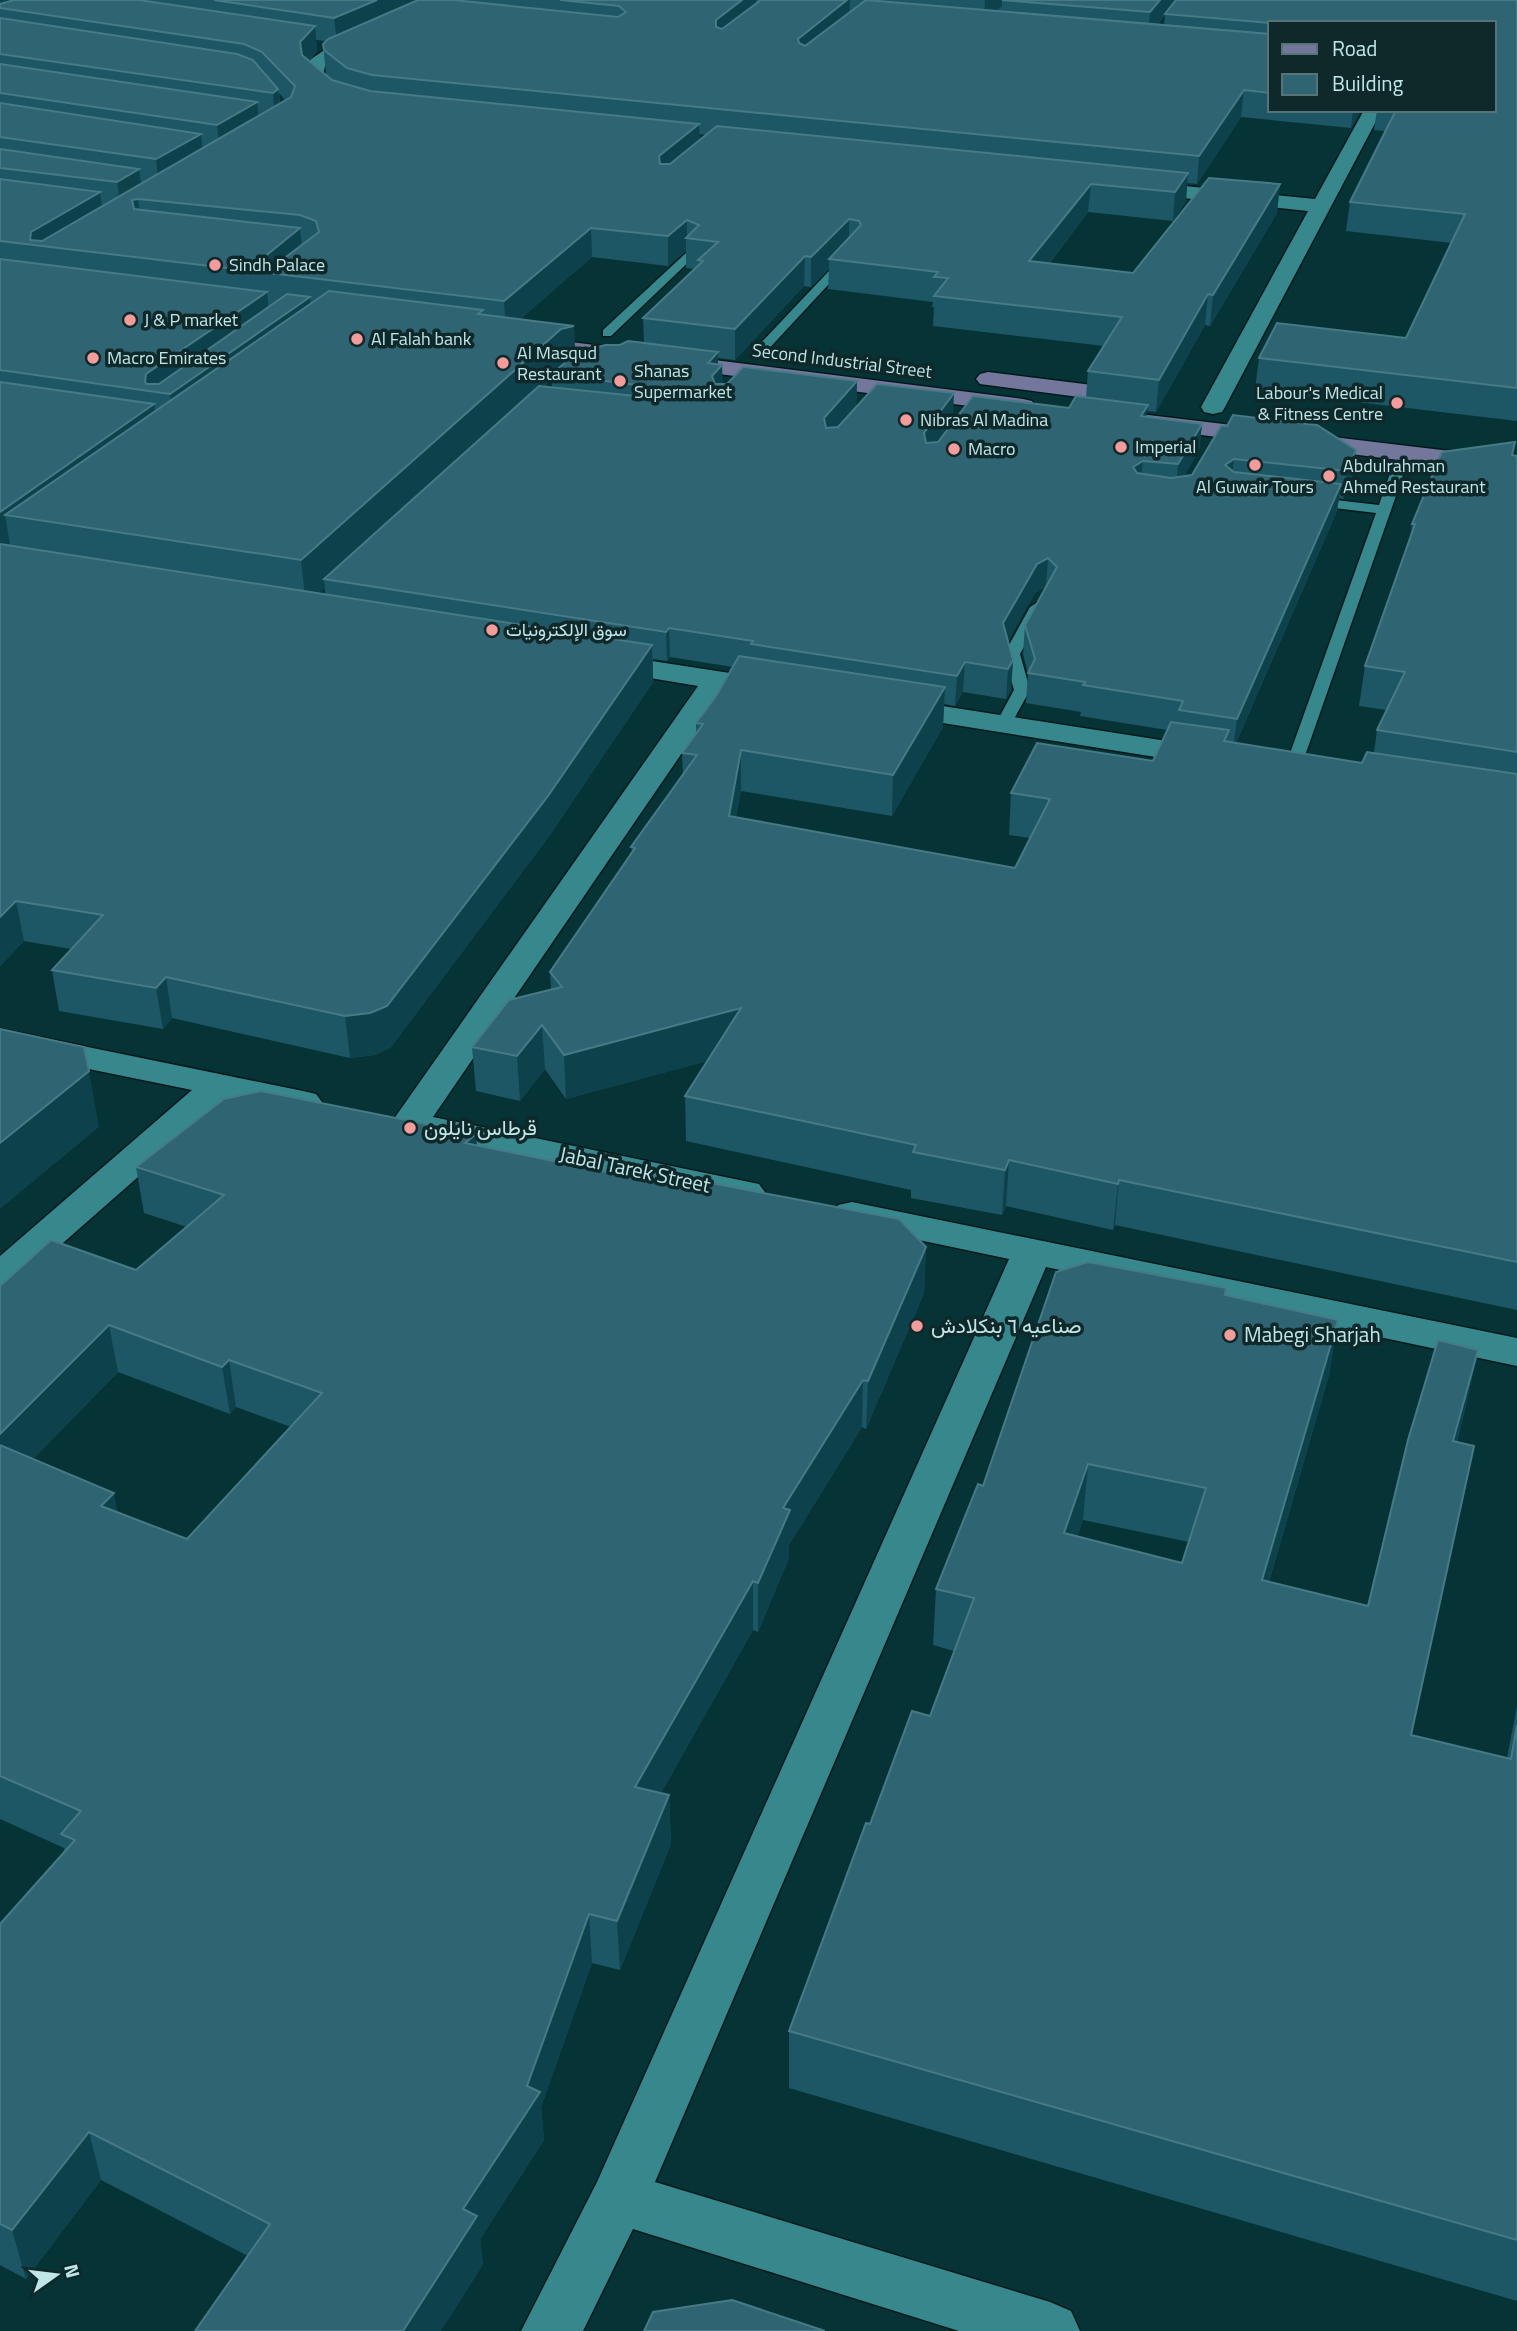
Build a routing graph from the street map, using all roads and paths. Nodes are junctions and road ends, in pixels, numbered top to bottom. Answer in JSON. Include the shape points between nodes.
{"nodes":[{"id":1,"x":456,"y":0,"type":"edge"},
{"id":2,"x":420,"y":16,"type":"junction"},
{"id":3,"x":446,"y":18,"type":"edge"},
{"id":4,"x":359,"y":107,"type":"edge"},
{"id":5,"x":1372,"y":112,"type":"edge"},
{"id":6,"x":1115,"y":185,"type":"edge"},
{"id":7,"x":1321,"y":206,"type":"junction"},
{"id":8,"x":852,"y":253,"type":"edge"},
{"id":9,"x":691,"y":254,"type":"edge"},
{"id":10,"x":607,"y":333,"type":"junction"},
{"id":11,"x":643,"y":358,"type":"junction"},
{"id":12,"x":595,"y":366,"type":"edge"},
{"id":13,"x":750,"y":371,"type":"junction"},
{"id":14,"x":1158,"y":400,"type":"edge"},
{"id":15,"x":1186,"y":404,"type":"dead end"},
{"id":16,"x":1213,"y":407,"type":"junction"},
{"id":17,"x":1241,"y":411,"type":"dead end"},
{"id":18,"x":1404,"y":453,"type":"junction"},
{"id":19,"x":1517,"y":467,"type":"edge"},
{"id":20,"x":1298,"y":500,"type":"edge"},
{"id":21,"x":1384,"y":509,"type":"junction"},
{"id":22,"x":1045,"y":594,"type":"edge"},
{"id":23,"x":567,"y":656,"type":"edge"},
{"id":24,"x":717,"y":680,"type":"junction"},
{"id":25,"x":799,"y":693,"type":"edge"},
{"id":26,"x":867,"y":703,"type":"edge"},
{"id":27,"x":1003,"y":724,"type":"junction"},
{"id":28,"x":1278,"y":768,"type":"joint"},
{"id":29,"x":0,"y":1040,"type":"edge"},
{"id":30,"x":219,"y":1086,"type":"junction"},
{"id":31,"x":410,"y":1123,"type":"junction"},
{"id":32,"x":775,"y":1198,"type":"edge"},
{"id":33,"x":816,"y":1207,"type":"edge"},
{"id":34,"x":1032,"y":1251,"type":"junction"},
{"id":35,"x":0,"y":1277,"type":"edge"},
{"id":36,"x":1517,"y":1352,"type":"edge"},
{"id":37,"x":619,"y":2198,"type":"junction"},
{"id":38,"x":551,"y":2331,"type":"edge"},
{"id":39,"x":1050,"y":2331,"type":"edge"}],
"edges":[{"from":1,"to":2,"type":"street"},
{"from":2,"to":3,"type":"lane"},
{"from":2,"to":4,"type":"street","via":[[335,48],[317,63],[315,79]]},
{"from":5,"to":7,"type":"street"},
{"from":6,"to":7,"type":"street"},
{"from":7,"to":16,"type":"street"},
{"from":8,"to":13,"type":"lane"},
{"from":9,"to":10,"type":"lane"},
{"from":10,"to":11,"type":"main road","name":"Second Industrial Street","via":[[506,331],[561,356]]},
{"from":10,"to":13,"type":"main road","name":"Second Industrial Street"},
{"from":11,"to":12,"type":"lane"},
{"from":11,"to":13,"type":"main road","name":"Second Industrial Street"},
{"from":13,"to":14,"type":"main road","name":"Second Industrial Street"},
{"from":13,"to":18,"type":"main road","name":"Second Industrial Street","via":[[971,409],[1052,410],[1216,439]]},
{"from":15,"to":16,"type":"main road"},
{"from":16,"to":17,"type":"main road"},
{"from":18,"to":19,"type":"main road","name":"Second Industrial Street"},
{"from":18,"to":21,"type":"lane"},
{"from":20,"to":21,"type":"lane"},
{"from":21,"to":28,"type":"lane"},
{"from":22,"to":27,"type":"lane","via":[[1012,654],[1022,690]]},
{"from":23,"to":24,"type":"street"},
{"from":24,"to":25,"type":"street"},
{"from":24,"to":31,"type":"street"},
{"from":26,"to":27,"type":"street"},
{"from":27,"to":28,"type":"street"},
{"from":29,"to":30,"type":"street","name":"Jabal Tarek Street"},
{"from":30,"to":31,"type":"street","name":"Jabal Tarek Street"},
{"from":30,"to":35,"type":"street"},
{"from":31,"to":32,"type":"street","name":"Jabal Tarek Street"},
{"from":33,"to":34,"type":"street"},
{"from":34,"to":36,"type":"street"},
{"from":34,"to":37,"type":"street"},
{"from":37,"to":38,"type":"street"},
{"from":37,"to":39,"type":"street"}]}
